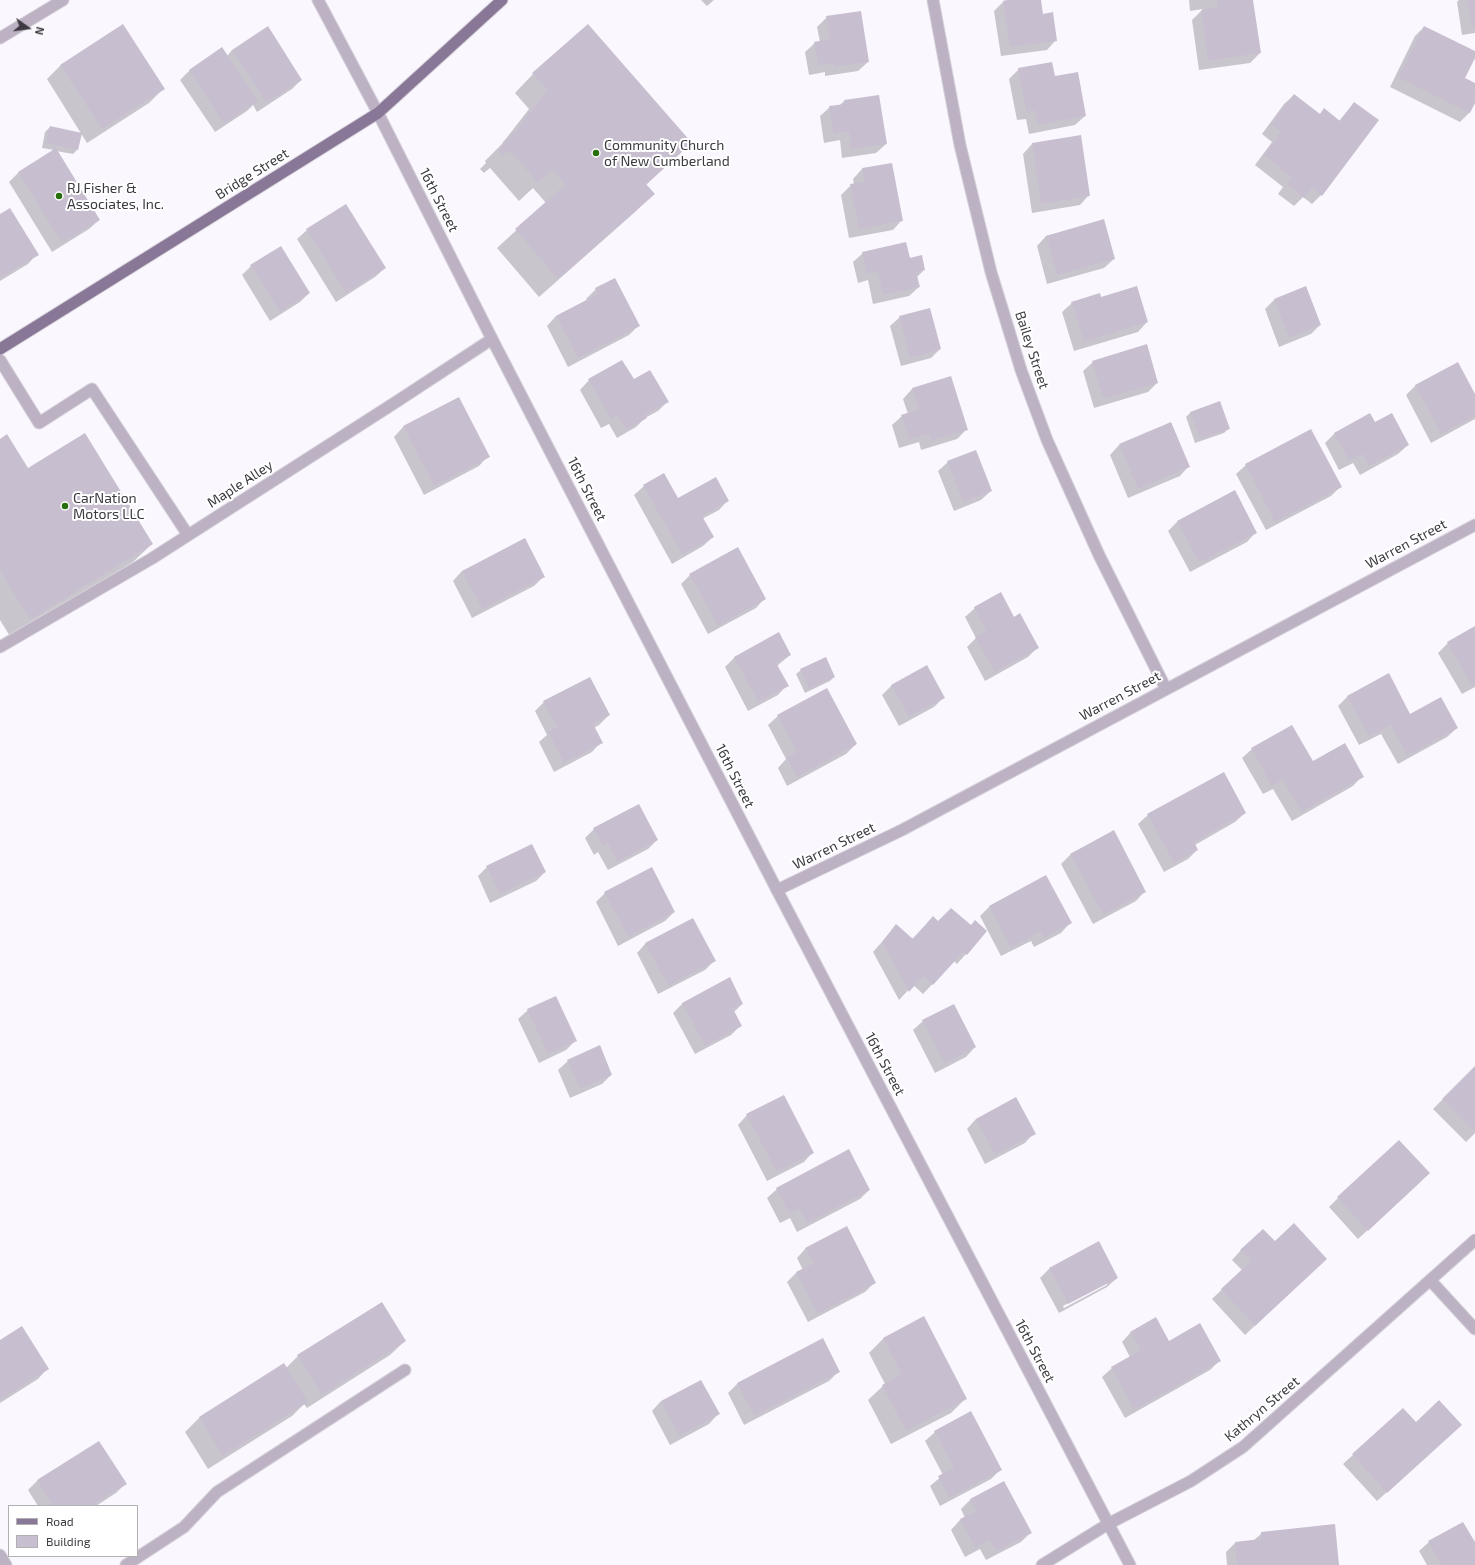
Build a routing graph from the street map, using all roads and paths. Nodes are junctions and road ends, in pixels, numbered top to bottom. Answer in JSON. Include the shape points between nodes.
{"nodes":[{"id":1,"x":63,"y":0,"type":"edge"},
{"id":2,"x":318,"y":0,"type":"edge"},
{"id":3,"x":502,"y":0,"type":"edge"},
{"id":4,"x":933,"y":0,"type":"edge"},
{"id":5,"x":0,"y":38,"type":"edge"},
{"id":6,"x":378,"y":113,"type":"junction"},
{"id":7,"x":492,"y":338,"type":"junction"},
{"id":8,"x":0,"y":349,"type":"edge"},
{"id":9,"x":0,"y":360,"type":"edge"},
{"id":10,"x":1475,"y":525,"type":"edge"},
{"id":11,"x":188,"y":535,"type":"junction"},
{"id":12,"x":0,"y":647,"type":"edge"},
{"id":13,"x":1166,"y":689,"type":"junction"},
{"id":14,"x":778,"y":890,"type":"junction"},
{"id":15,"x":1475,"y":1240,"type":"edge"},
{"id":16,"x":1430,"y":1280,"type":"junction"},
{"id":17,"x":1475,"y":1329,"type":"edge"},
{"id":18,"x":405,"y":1370,"type":"dead end"},
{"id":19,"x":1108,"y":1524,"type":"junction"},
{"id":20,"x":0,"y":1555,"type":"edge"},
{"id":21,"x":6,"y":1565,"type":"edge"},
{"id":22,"x":126,"y":1565,"type":"edge"},
{"id":23,"x":1042,"y":1565,"type":"edge"},
{"id":24,"x":1130,"y":1565,"type":"edge"}],
"edges":[{"from":1,"to":5,"type":"street"},
{"from":2,"to":6,"type":"street","name":"16th Street"},
{"from":3,"to":6,"type":"main road","name":"Bridge Street"},
{"from":4,"to":13,"type":"street","name":"Bailey Street","via":[[960,146],[991,272],[1021,370],[1047,440],[1099,555]]},
{"from":6,"to":7,"type":"street","name":"16th Street"},
{"from":6,"to":8,"type":"main road","name":"Bridge Street"},
{"from":7,"to":11,"type":"street","name":"Maple Alley"},
{"from":7,"to":14,"type":"street","name":"16th Street"},
{"from":9,"to":11,"type":"street","via":[[39,423],[92,388]]},
{"from":10,"to":13,"type":"street","name":"Warren Street"},
{"from":11,"to":12,"type":"street","name":"Maple Alley"},
{"from":13,"to":14,"type":"street","name":"Warren Street","via":[[902,830]]},
{"from":14,"to":19,"type":"street","name":"16th Street"},
{"from":15,"to":16,"type":"street","name":"Kathryn Street"},
{"from":16,"to":17,"type":"street"},
{"from":16,"to":19,"type":"street","name":"Kathryn Street","via":[[1243,1447],[1191,1481]]},
{"from":18,"to":22,"type":"street","via":[[217,1492],[184,1527]]},
{"from":19,"to":23,"type":"street","name":"Kathryn Street"},
{"from":19,"to":24,"type":"street","name":"16th Street"},
{"from":20,"to":21,"type":"street"}]}
